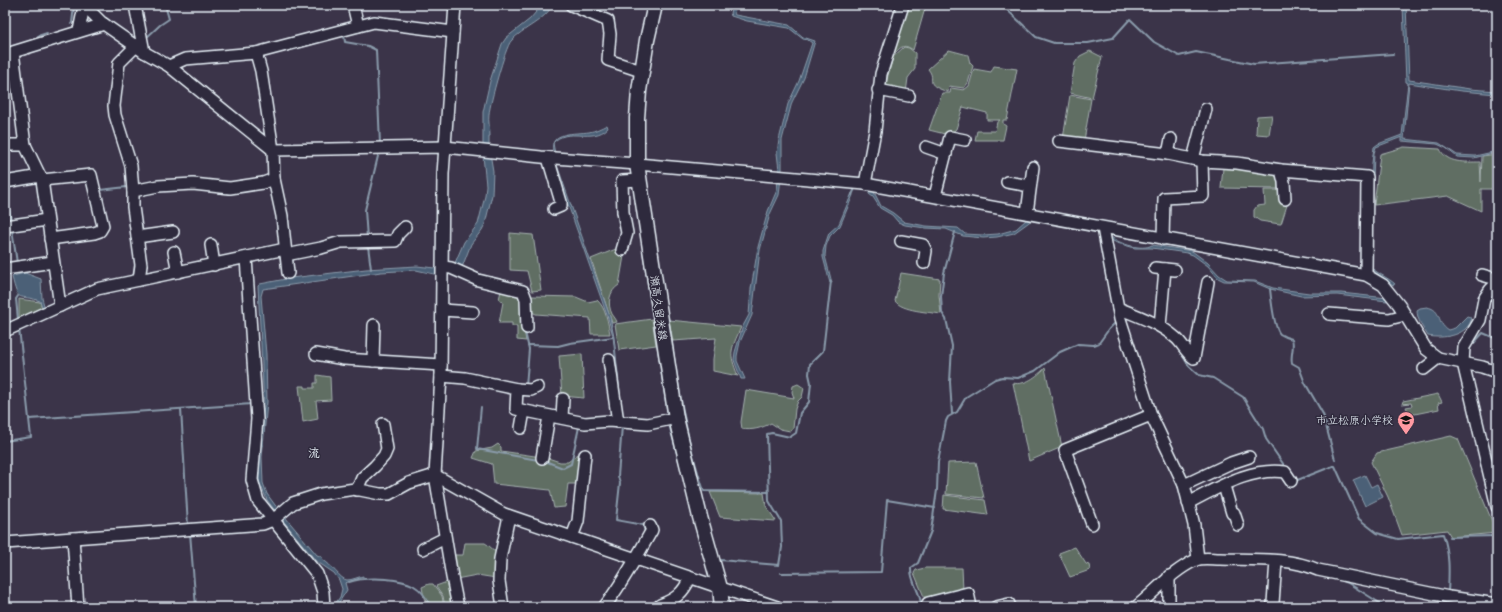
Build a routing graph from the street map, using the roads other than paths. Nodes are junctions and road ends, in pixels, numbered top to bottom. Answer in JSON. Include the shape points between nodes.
{"nodes":[{"id":1,"x":136,"y":5,"type":"edge"},
{"id":2,"x":353,"y":5,"type":"edge"},
{"id":3,"x":455,"y":5,"type":"edge"},
{"id":4,"x":571,"y":5,"type":"edge"},
{"id":5,"x":655,"y":5,"type":"edge"},
{"id":6,"x":903,"y":5,"type":"edge"},
{"id":7,"x":84,"y":6,"type":"edge"},
{"id":8,"x":104,"y":24,"type":"junction"},
{"id":9,"x":358,"y":26,"type":"junction"},
{"id":10,"x":79,"y":31,"type":"junction"},
{"id":11,"x":453,"y":32,"type":"junction"},
{"id":12,"x":140,"y":49,"type":"junction"},
{"id":13,"x":9,"y":52,"type":"edge"},
{"id":14,"x":256,"y":53,"type":"junction"},
{"id":15,"x":877,"y":61,"type":"dead end"},
{"id":16,"x":169,"y":66,"type":"junction"},
{"id":17,"x":641,"y":71,"type":"junction"},
{"id":18,"x":882,"y":73,"type":"junction"},
{"id":19,"x":878,"y":90,"type":"junction"},
{"id":20,"x":909,"y":96,"type":"dead end"},
{"id":21,"x":1206,"y":109,"type":"dead end"},
{"id":22,"x":1171,"y":139,"type":"dead end"},
{"id":23,"x":965,"y":140,"type":"dead end"},
{"id":24,"x":1059,"y":141,"type":"dead end"},
{"id":25,"x":5,"y":145,"type":"edge"},
{"id":26,"x":25,"y":145,"type":"junction"},
{"id":27,"x":445,"y":147,"type":"junction"},
{"id":28,"x":926,"y":148,"type":"dead end"},
{"id":29,"x":273,"y":150,"type":"junction"},
{"id":30,"x":946,"y":154,"type":"junction"},
{"id":31,"x":1168,"y":154,"type":"junction"},
{"id":32,"x":548,"y":158,"type":"junction"},
{"id":33,"x":1198,"y":160,"type":"junction"},
{"id":34,"x":638,"y":164,"type":"junction"},
{"id":35,"x":1033,"y":167,"type":"dead end"},
{"id":36,"x":1281,"y":170,"type":"junction"},
{"id":37,"x":40,"y":178,"type":"junction"},
{"id":38,"x":274,"y":179,"type":"junction"},
{"id":39,"x":640,"y":180,"type":"junction"},
{"id":40,"x":5,"y":182,"type":"edge"},
{"id":41,"x":1007,"y":182,"type":"dead end"},
{"id":42,"x":865,"y":184,"type":"junction"},
{"id":43,"x":1030,"y":186,"type":"junction"},
{"id":44,"x":133,"y":191,"type":"junction"},
{"id":45,"x":936,"y":196,"type":"junction"},
{"id":46,"x":1285,"y":199,"type":"dead end"},
{"id":47,"x":554,"y":209,"type":"dead end"},
{"id":48,"x":1027,"y":212,"type":"junction"},
{"id":49,"x":47,"y":220,"type":"junction"},
{"id":50,"x":5,"y":226,"type":"edge"},
{"id":51,"x":405,"y":227,"type":"dead end"},
{"id":52,"x":1103,"y":228,"type":"junction"},
{"id":53,"x":173,"y":232,"type":"dead end"},
{"id":54,"x":138,"y":237,"type":"junction"},
{"id":55,"x":1163,"y":239,"type":"junction"},
{"id":56,"x":50,"y":240,"type":"junction"},
{"id":57,"x":901,"y":242,"type":"dead end"},
{"id":58,"x":211,"y":245,"type":"dead end"},
{"id":59,"x":622,"y":250,"type":"dead end"},
{"id":60,"x":174,"y":252,"type":"dead end"},
{"id":61,"x":286,"y":252,"type":"junction"},
{"id":62,"x":246,"y":258,"type":"junction"},
{"id":63,"x":53,"y":262,"type":"junction"},
{"id":64,"x":924,"y":263,"type":"dead end"},
{"id":65,"x":214,"y":265,"type":"junction"},
{"id":66,"x":442,"y":267,"type":"junction"},
{"id":67,"x":5,"y":269,"type":"edge"},
{"id":68,"x":1165,"y":269,"type":"dead end"},
{"id":69,"x":178,"y":272,"type":"junction"},
{"id":70,"x":288,"y":273,"type":"dead end"},
{"id":71,"x":1366,"y":275,"type":"junction"},
{"id":72,"x":1482,"y":275,"type":"dead end"},
{"id":73,"x":139,"y":280,"type":"junction"},
{"id":74,"x":1208,"y":282,"type":"dead end"},
{"id":75,"x":1497,"y":283,"type":"edge"},
{"id":76,"x":60,"y":306,"type":"junction"},
{"id":77,"x":1118,"y":308,"type":"junction"},
{"id":78,"x":442,"y":310,"type":"junction"},
{"id":79,"x":473,"y":312,"type":"dead end"},
{"id":80,"x":1329,"y":314,"type":"dead end"},
{"id":81,"x":1405,"y":315,"type":"junction"},
{"id":82,"x":374,"y":325,"type":"dead end"},
{"id":83,"x":1160,"y":326,"type":"junction"},
{"id":84,"x":527,"y":328,"type":"dead end"},
{"id":85,"x":5,"y":331,"type":"edge"},
{"id":86,"x":316,"y":354,"type":"dead end"},
{"id":87,"x":1436,"y":356,"type":"junction"},
{"id":88,"x":609,"y":360,"type":"dead end"},
{"id":89,"x":374,"y":361,"type":"junction"},
{"id":90,"x":1463,"y":365,"type":"junction"},
{"id":91,"x":1423,"y":367,"type":"dead end"},
{"id":92,"x":441,"y":370,"type":"junction"},
{"id":93,"x":1497,"y":372,"type":"edge"},
{"id":94,"x":537,"y":387,"type":"dead end"},
{"id":95,"x":517,"y":389,"type":"junction"},
{"id":96,"x":563,"y":399,"type":"dead end"},
{"id":97,"x":524,"y":411,"type":"junction"},
{"id":98,"x":1151,"y":415,"type":"junction"},
{"id":99,"x":549,"y":416,"type":"junction"},
{"id":100,"x":562,"y":418,"type":"junction"},
{"id":101,"x":676,"y":418,"type":"junction"},
{"id":102,"x":618,"y":422,"type":"junction"},
{"id":103,"x":383,"y":424,"type":"dead end"},
{"id":104,"x":522,"y":428,"type":"dead end"},
{"id":105,"x":585,"y":456,"type":"dead end"},
{"id":106,"x":1249,"y":457,"type":"dead end"},
{"id":107,"x":542,"y":458,"type":"dead end"},
{"id":108,"x":435,"y":475,"type":"junction"},
{"id":109,"x":1291,"y":481,"type":"dead end"},
{"id":110,"x":1184,"y":485,"type":"junction"},
{"id":111,"x":1224,"y":486,"type":"junction"},
{"id":112,"x":357,"y":490,"type":"junction"},
{"id":113,"x":1188,"y":503,"type":"junction"},
{"id":114,"x":1497,"y":507,"type":"edge"},
{"id":115,"x":509,"y":516,"type":"junction"},
{"id":116,"x":274,"y":520,"type":"junction"},
{"id":117,"x":1092,"y":524,"type":"dead end"},
{"id":118,"x":650,"y":526,"type":"dead end"},
{"id":119,"x":1238,"y":526,"type":"dead end"},
{"id":120,"x":572,"y":537,"type":"junction"},
{"id":121,"x":72,"y":538,"type":"junction"},
{"id":122,"x":445,"y":538,"type":"junction"},
{"id":123,"x":5,"y":543,"type":"edge"},
{"id":124,"x":422,"y":549,"type":"dead end"},
{"id":125,"x":636,"y":559,"type":"junction"},
{"id":126,"x":1198,"y":559,"type":"junction"},
{"id":127,"x":1276,"y":561,"type":"junction"},
{"id":128,"x":1169,"y":576,"type":"junction"},
{"id":129,"x":690,"y":578,"type":"junction"},
{"id":130,"x":720,"y":588,"type":"junction"},
{"id":131,"x":1273,"y":603,"type":"dead end"},
{"id":132,"x":1009,"y":604,"type":"dead end"},
{"id":133,"x":1497,"y":604,"type":"edge"},
{"id":134,"x":660,"y":605,"type":"dead end"},
{"id":135,"x":761,"y":605,"type":"edge"},
{"id":136,"x":78,"y":607,"type":"edge"},
{"id":137,"x":324,"y":607,"type":"edge"},
{"id":138,"x":458,"y":607,"type":"edge"},
{"id":139,"x":503,"y":607,"type":"edge"},
{"id":140,"x":604,"y":607,"type":"edge"},
{"id":141,"x":722,"y":607,"type":"edge"},
{"id":142,"x":777,"y":607,"type":"edge"},
{"id":143,"x":927,"y":607,"type":"edge"},
{"id":144,"x":971,"y":607,"type":"edge"},
{"id":145,"x":996,"y":607,"type":"edge"},
{"id":146,"x":1136,"y":607,"type":"edge"},
{"id":147,"x":1169,"y":607,"type":"edge"}],
"edges":[{"from":1,"to":12,"type":"street"},
{"from":2,"to":9,"type":"street"},
{"from":3,"to":11,"type":"street"},
{"from":4,"to":17,"type":"street","via":[[608,21],[608,60]]},
{"from":5,"to":17,"type":"main road","name":"瀬高久留米線"},
{"from":6,"to":18,"type":"street"},
{"from":7,"to":8,"type":"street"},
{"from":7,"to":10,"type":"street"},
{"from":8,"to":10,"type":"street"},
{"from":8,"to":12,"type":"street"},
{"from":9,"to":11,"type":"street","via":[[374,22]]},
{"from":9,"to":14,"type":"street"},
{"from":10,"to":13,"type":"street"},
{"from":11,"to":27,"type":"street"},
{"from":12,"to":16,"type":"street"},
{"from":12,"to":44,"type":"street","via":[[118,63],[114,106],[130,166]]},
{"from":13,"to":26,"type":"street","via":[[21,77]]},
{"from":14,"to":16,"type":"street","via":[[185,59]]},
{"from":14,"to":29,"type":"street"},
{"from":15,"to":18,"type":"street"},
{"from":16,"to":29,"type":"street"},
{"from":17,"to":34,"type":"main road","name":"瀬高久留米線","via":[[637,118]]},
{"from":18,"to":19,"type":"street"},
{"from":19,"to":20,"type":"street"},
{"from":19,"to":42,"type":"street","via":[[875,132]]},
{"from":21,"to":33,"type":"street"},
{"from":22,"to":31,"type":"street"},
{"from":23,"to":30,"type":"street","via":[[950,137]]},
{"from":24,"to":31,"type":"street"},
{"from":25,"to":26,"type":"street"},
{"from":26,"to":37,"type":"street"},
{"from":27,"to":29,"type":"street"},
{"from":27,"to":32,"type":"street"},
{"from":27,"to":66,"type":"street"},
{"from":28,"to":30,"type":"street"},
{"from":29,"to":38,"type":"street"},
{"from":30,"to":45,"type":"street"},
{"from":31,"to":33,"type":"street"},
{"from":32,"to":34,"type":"street"},
{"from":32,"to":47,"type":"street","via":[[561,202],[561,206]]},
{"from":33,"to":36,"type":"street"},
{"from":33,"to":55,"type":"street","via":[[1202,196],[1164,198]]},
{"from":34,"to":39,"type":"main road","name":"瀬高久留米線"},
{"from":34,"to":42,"type":"street"},
{"from":35,"to":43,"type":"street"},
{"from":36,"to":46,"type":"street"},
{"from":36,"to":71,"type":"street","via":[[1367,177]]},
{"from":37,"to":40,"type":"street"},
{"from":37,"to":49,"type":"street"},
{"from":37,"to":56,"type":"street","via":[[91,175],[102,226],[100,231],[94,233]]},
{"from":38,"to":44,"type":"street","via":[[230,188],[193,184],[158,186]]},
{"from":38,"to":61,"type":"street"},
{"from":39,"to":59,"type":"street","via":[[622,181],[627,233]]},
{"from":39,"to":101,"type":"main road","name":"瀬高久留米線"},
{"from":41,"to":43,"type":"street"},
{"from":42,"to":45,"type":"street"},
{"from":43,"to":48,"type":"street"},
{"from":44,"to":54,"type":"street"},
{"from":45,"to":48,"type":"street"},
{"from":48,"to":52,"type":"street"},
{"from":49,"to":50,"type":"street"},
{"from":49,"to":56,"type":"street"},
{"from":51,"to":61,"type":"street","via":[[395,241],[341,242],[321,248]]},
{"from":52,"to":55,"type":"street"},
{"from":52,"to":77,"type":"street"},
{"from":53,"to":54,"type":"street"},
{"from":54,"to":73,"type":"street","via":[[142,265]]},
{"from":55,"to":71,"type":"street"},
{"from":56,"to":63,"type":"street"},
{"from":57,"to":64,"type":"street","via":[[923,245],[926,252]]},
{"from":58,"to":65,"type":"street"},
{"from":60,"to":69,"type":"street"},
{"from":61,"to":62,"type":"street"},
{"from":61,"to":70,"type":"street"},
{"from":62,"to":65,"type":"street"},
{"from":62,"to":116,"type":"street","via":[[257,419],[252,480],[258,501]]},
{"from":63,"to":67,"type":"street"},
{"from":63,"to":76,"type":"street"},
{"from":65,"to":69,"type":"street"},
{"from":66,"to":78,"type":"street"},
{"from":66,"to":84,"type":"street","via":[[451,268],[478,280],[523,291],[526,299]]},
{"from":68,"to":83,"type":"street"},
{"from":69,"to":73,"type":"street"},
{"from":71,"to":81,"type":"street","via":[[1383,285]]},
{"from":72,"to":75,"type":"street","via":[[1496,279]]},
{"from":73,"to":76,"type":"street","via":[[97,289]]},
{"from":74,"to":83,"type":"street","via":[[1194,358],[1188,355],[1178,339]]},
{"from":75,"to":90,"type":"street","via":[[1484,299],[1480,320],[1464,347]]},
{"from":76,"to":85,"type":"street"},
{"from":77,"to":83,"type":"street"},
{"from":77,"to":98,"type":"street"},
{"from":78,"to":79,"type":"street"},
{"from":78,"to":92,"type":"street"},
{"from":80,"to":81,"type":"street","via":[[1389,319]]},
{"from":81,"to":87,"type":"street","via":[[1426,349]]},
{"from":82,"to":89,"type":"street"},
{"from":86,"to":89,"type":"street"},
{"from":87,"to":90,"type":"street"},
{"from":87,"to":91,"type":"street"},
{"from":88,"to":102,"type":"street"},
{"from":89,"to":92,"type":"street"},
{"from":90,"to":93,"type":"street"},
{"from":90,"to":114,"type":"street"},
{"from":92,"to":95,"type":"street"},
{"from":92,"to":108,"type":"street"},
{"from":94,"to":95,"type":"street","via":[[532,390]]},
{"from":95,"to":97,"type":"street","via":[[516,408]]},
{"from":96,"to":100,"type":"street"},
{"from":97,"to":99,"type":"street"},
{"from":97,"to":104,"type":"street"},
{"from":98,"to":110,"type":"street"},
{"from":98,"to":117,"type":"street","via":[[1065,450]]},
{"from":99,"to":100,"type":"street"},
{"from":99,"to":107,"type":"street"},
{"from":100,"to":102,"type":"street","via":[[585,423]]},
{"from":101,"to":102,"type":"street","via":[[648,424]]},
{"from":101,"to":130,"type":"main road","name":"瀬高久留米線"},
{"from":103,"to":112,"type":"street","via":[[387,449],[362,478]]},
{"from":105,"to":120,"type":"street","via":[[578,521]]},
{"from":106,"to":110,"type":"street"},
{"from":108,"to":112,"type":"street","via":[[409,483],[389,494]]},
{"from":108,"to":115,"type":"street"},
{"from":108,"to":122,"type":"street"},
{"from":109,"to":111,"type":"street","via":[[1285,472],[1258,472]]},
{"from":110,"to":113,"type":"street"},
{"from":111,"to":113,"type":"street"},
{"from":111,"to":119,"type":"street"},
{"from":112,"to":116,"type":"street","via":[[321,494],[293,503]]},
{"from":113,"to":126,"type":"street","via":[[1194,525]]},
{"from":115,"to":120,"type":"street"},
{"from":115,"to":139,"type":"street","via":[[500,559],[499,582]]},
{"from":116,"to":121,"type":"street","via":[[263,524]]},
{"from":116,"to":137,"type":"street","via":[[317,574],[323,592]]},
{"from":118,"to":125,"type":"street","via":[[652,530]]},
{"from":120,"to":125,"type":"street"},
{"from":121,"to":123,"type":"street"},
{"from":121,"to":136,"type":"street"},
{"from":122,"to":124,"type":"street"},
{"from":122,"to":138,"type":"street"},
{"from":125,"to":129,"type":"street"},
{"from":125,"to":140,"type":"street"},
{"from":126,"to":127,"type":"street"},
{"from":126,"to":128,"type":"street"},
{"from":127,"to":131,"type":"street"},
{"from":127,"to":133,"type":"street","via":[[1306,565],[1318,570],[1449,597]]},
{"from":128,"to":146,"type":"street","via":[[1151,596]]},
{"from":128,"to":147,"type":"street"},
{"from":129,"to":130,"type":"street"},
{"from":129,"to":134,"type":"street","via":[[674,600]]},
{"from":130,"to":135,"type":"street"},
{"from":130,"to":141,"type":"main road","name":"瀬高久留米線"},
{"from":132,"to":145,"type":"street"},
{"from":135,"to":142,"type":"street"},
{"from":143,"to":144,"type":"street","via":[[928,603],[968,593]]}]}
